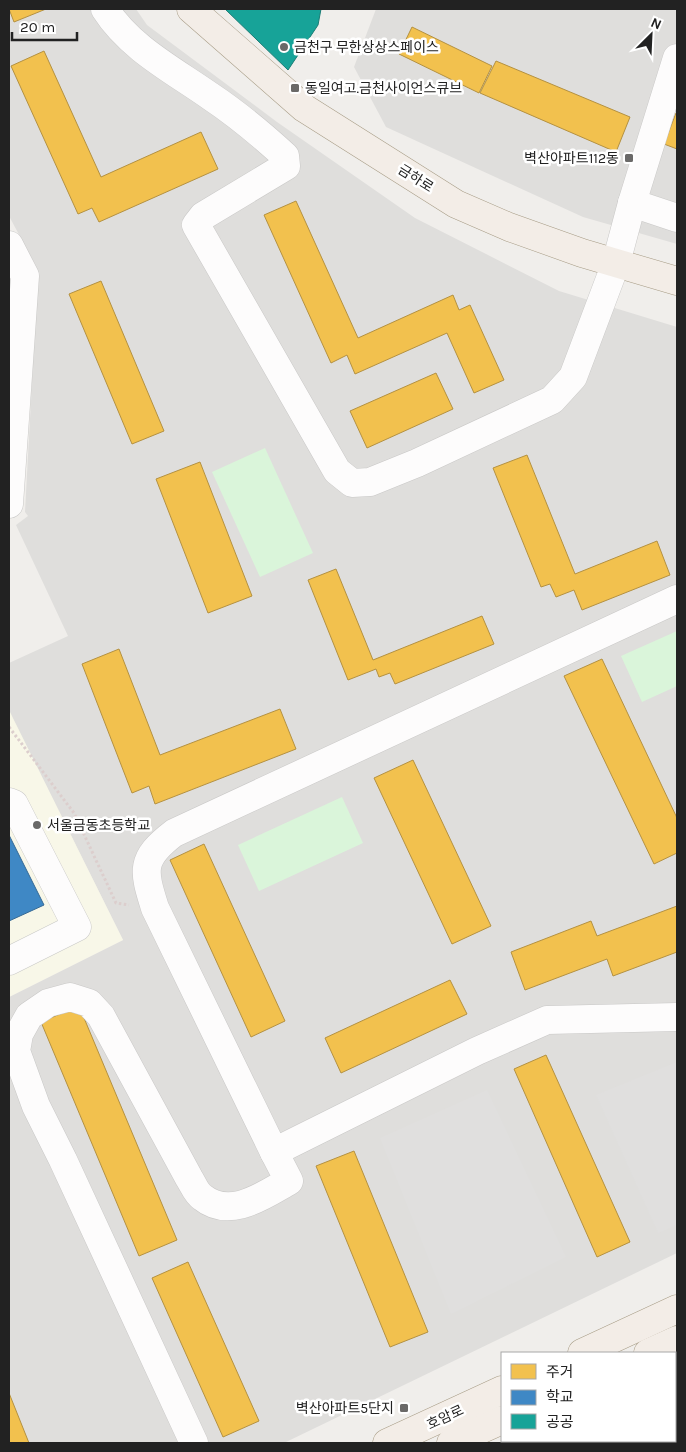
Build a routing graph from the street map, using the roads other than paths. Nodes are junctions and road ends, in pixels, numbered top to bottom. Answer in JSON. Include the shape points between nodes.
{"nodes":[{"id":1,"x":104,"y":9,"type":"edge"},
{"id":2,"x":191,"y":9,"type":"edge"},
{"id":3,"x":677,"y":58,"type":"edge"},
{"id":4,"x":632,"y":203,"type":"junction"},
{"id":5,"x":677,"y":218,"type":"edge"},
{"id":6,"x":9,"y":245,"type":"edge"},
{"id":7,"x":616,"y":263,"type":"junction"},
{"id":8,"x":677,"y":281,"type":"edge"},
{"id":9,"x":9,"y":504,"type":"edge"},
{"id":10,"x":677,"y":599,"type":"edge"},
{"id":11,"x":9,"y":802,"type":"edge"},
{"id":12,"x":9,"y":961,"type":"edge"},
{"id":13,"x":677,"y":1017,"type":"edge"},
{"id":14,"x":274,"y":1152,"type":"junction"},
{"id":15,"x":677,"y":1309,"type":"edge"},
{"id":16,"x":677,"y":1340,"type":"edge"},
{"id":17,"x":584,"y":1352,"type":"edge"},
{"id":18,"x":650,"y":1352,"type":"edge"},
{"id":19,"x":501,"y":1390,"type":"edge"},
{"id":20,"x":501,"y":1420,"type":"edge"},
{"id":21,"x":194,"y":1443,"type":"edge"},
{"id":22,"x":387,"y":1443,"type":"edge"},
{"id":23,"x":451,"y":1443,"type":"edge"}],
"edges":[{"from":1,"to":7,"type":"street","via":[[142,50],[256,129],[285,156],[286,166],[203,216],[196,225],[337,471],[352,483],[370,482],[417,463],[552,400],[573,377]]},
{"from":2,"to":7,"type":"main road","name":"금하로","via":[[304,108],[456,204],[509,227]]},
{"from":3,"to":4,"type":"street"},
{"from":4,"to":5,"type":"street"},
{"from":4,"to":7,"type":"street"},
{"from":6,"to":9,"type":"street","via":[[25,276]]},
{"from":7,"to":8,"type":"main road","name":"금하로"},
{"from":10,"to":14,"type":"street","via":[[174,833],[156,846],[148,862],[146,880],[155,908]]},
{"from":11,"to":12,"type":"street","via":[[14,804],[77,927]]},
{"from":13,"to":14,"type":"street","via":[[548,1020],[477,1051]]},
{"from":14,"to":21,"type":"street","via":[[289,1182],[242,1206],[211,1203],[200,1196],[189,1178],[101,1016],[89,1003],[70,997],[48,1003],[29,1016],[16,1051],[36,1106]]},
{"from":15,"to":17,"type":"main road"},
{"from":16,"to":18,"type":"main road"},
{"from":19,"to":22,"type":"main road","name":"호암로"},
{"from":20,"to":23,"type":"main road","name":"호암로"}]}
